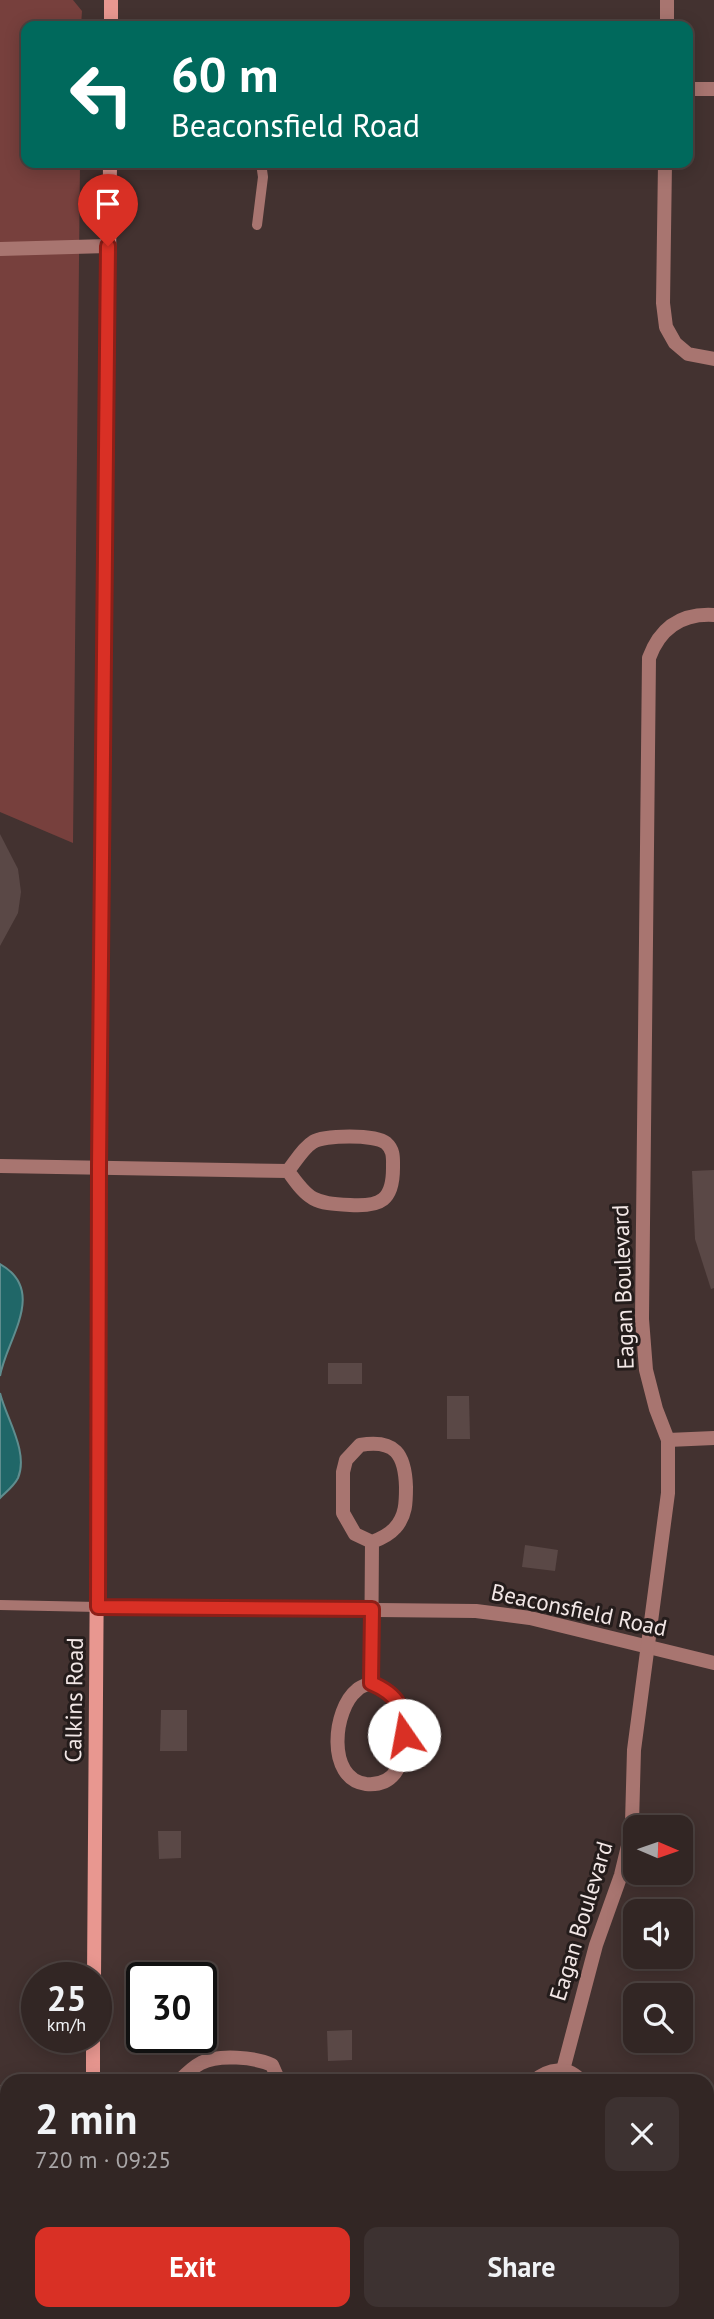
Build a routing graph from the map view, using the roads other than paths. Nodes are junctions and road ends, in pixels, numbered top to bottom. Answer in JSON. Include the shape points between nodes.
{"nodes":[{"id":1,"x":111,"y":0,"type":"edge"},
{"id":2,"x":667,"y":0,"type":"edge"},
{"id":3,"x":111,"y":21,"type":"edge"},
{"id":4,"x":667,"y":21,"type":"edge"},
{"id":5,"x":693,"y":89,"type":"edge"},
{"id":6,"x":714,"y":89,"type":"edge"},
{"id":7,"x":110,"y":168,"type":"edge"},
{"id":8,"x":262,"y":168,"type":"edge"},
{"id":9,"x":665,"y":168,"type":"edge"},
{"id":10,"x":257,"y":225,"type":"dead end"},
{"id":11,"x":108,"y":246,"type":"junction"},
{"id":12,"x":0,"y":249,"type":"edge"},
{"id":13,"x":714,"y":359,"type":"edge"},
{"id":14,"x":714,"y":615,"type":"edge"},
{"id":15,"x":0,"y":1166,"type":"edge"},
{"id":16,"x":99,"y":1166,"type":"junction"},
{"id":17,"x":288,"y":1171,"type":"junction"},
{"id":18,"x":714,"y":1438,"type":"edge"},
{"id":19,"x":668,"y":1440,"type":"junction"},
{"id":20,"x":372,"y":1542,"type":"junction"},
{"id":21,"x":0,"y":1605,"type":"edge"},
{"id":22,"x":98,"y":1607,"type":"junction"},
{"id":23,"x":372,"y":1609,"type":"junction"},
{"id":24,"x":648,"y":1647,"type":"junction"},
{"id":25,"x":714,"y":1663,"type":"edge"},
{"id":26,"x":371,"y":1683,"type":"junction"},
{"id":27,"x":94,"y":1962,"type":"edge"},
{"id":28,"x":93,"y":2053,"type":"edge"},
{"id":29,"x":563,"y":2070,"type":"junction"},
{"id":30,"x":93,"y":2074,"type":"edge"},
{"id":31,"x":187,"y":2074,"type":"edge"},
{"id":32,"x":276,"y":2074,"type":"edge"},
{"id":33,"x":546,"y":2074,"type":"edge"},
{"id":34,"x":574,"y":2074,"type":"edge"}],
"edges":[{"from":1,"to":3,"type":"main road"},
{"from":2,"to":4,"type":"street"},
{"from":5,"to":6,"type":"street"},
{"from":7,"to":11,"type":"main road","name":"Calkins Road"},
{"from":8,"to":10,"type":"lane"},
{"from":9,"to":13,"type":"street","via":[[666,327],[688,354]]},
{"from":11,"to":12,"type":"street"},
{"from":11,"to":16,"type":"main road","name":"Calkins Road"},
{"from":14,"to":19,"type":"street","name":"Eagan Boulevard","via":[[686,618],[665,629],[654,643],[647,680],[642,1319],[646,1370]]},
{"from":15,"to":16,"type":"street"},
{"from":16,"to":17,"type":"street"},
{"from":16,"to":22,"type":"main road","name":"Calkins Road"},
{"from":17,"to":17,"type":"street","via":[[308,1196],[322,1203],[378,1203],[393,1186],[392,1152],[375,1137],[311,1143]]},
{"from":18,"to":19,"type":"street"},
{"from":19,"to":24,"type":"street","name":"Eagan Boulevard","via":[[668,1493]]},
{"from":20,"to":20,"type":"street","via":[[396,1527],[406,1505],[406,1467],[384,1443],[360,1445],[346,1460],[343,1472],[343,1513],[355,1534]]},
{"from":20,"to":23,"type":"street"},
{"from":21,"to":22,"type":"lane"},
{"from":22,"to":23,"type":"street","name":"Beaconsfield Road"},
{"from":22,"to":27,"type":"main road","name":"Calkins Road"},
{"from":23,"to":24,"type":"street","name":"Beaconsfield Road","via":[[476,1611],[530,1618]]},
{"from":23,"to":26,"type":"street"},
{"from":24,"to":25,"type":"street","name":"Beaconsfield Road"},
{"from":24,"to":29,"type":"street","name":"Eagan Boulevard","via":[[634,1750],[628,1846]]},
{"from":26,"to":26,"type":"street","via":[[348,1699],[339,1729],[342,1766],[348,1775],[367,1784],[397,1773],[405,1752],[401,1707],[387,1690]]},
{"from":28,"to":30,"type":"main road"},
{"from":29,"to":33,"type":"street"},
{"from":29,"to":34,"type":"street"},
{"from":31,"to":32,"type":"street","via":[[212,2059],[258,2059],[272,2065]]}]}
